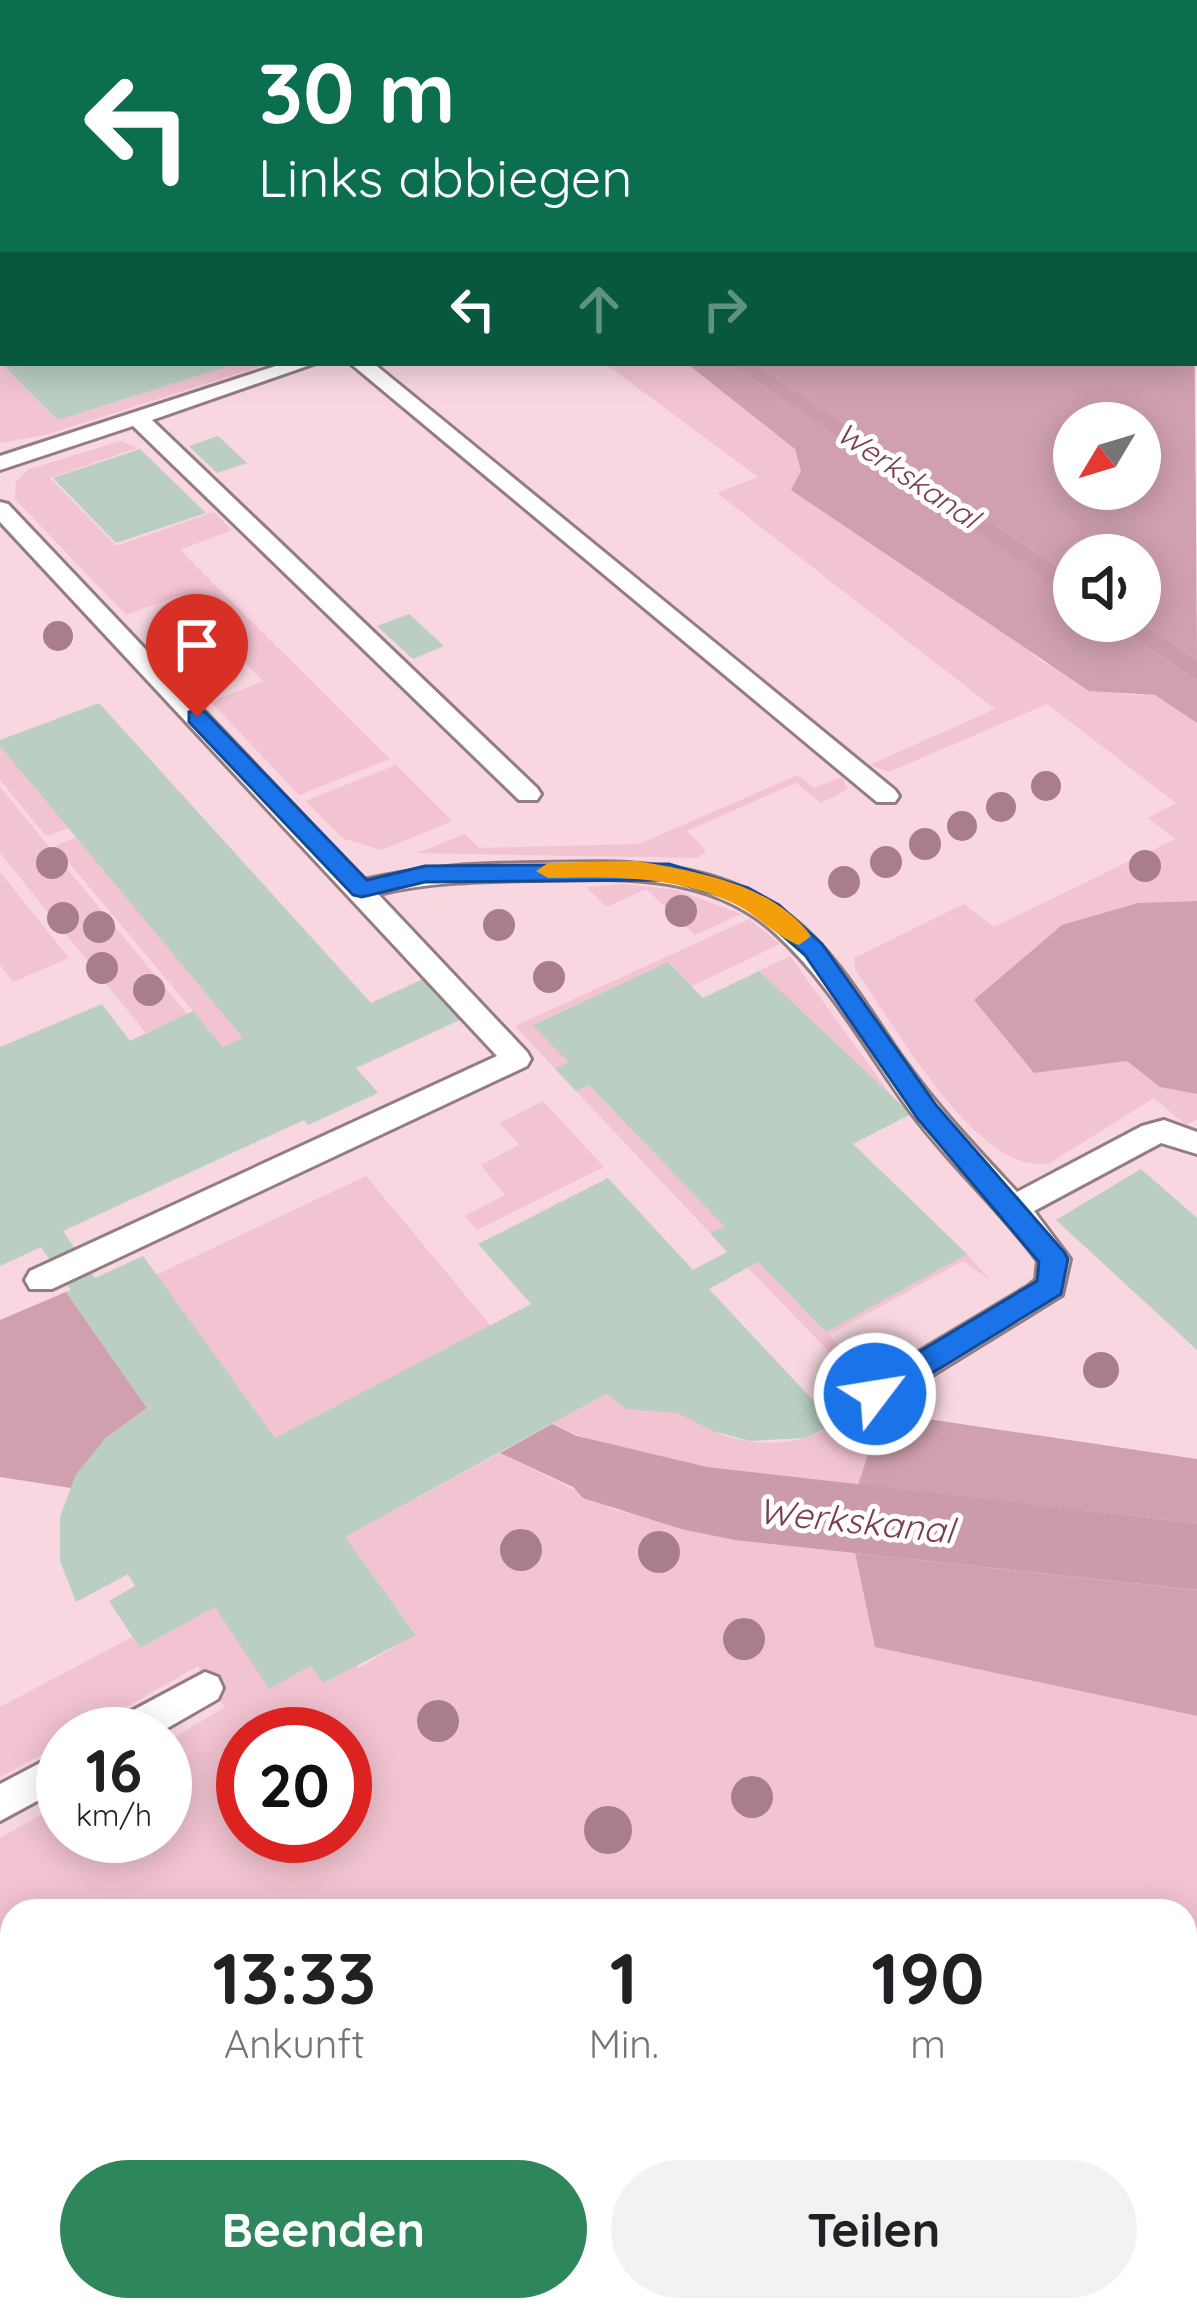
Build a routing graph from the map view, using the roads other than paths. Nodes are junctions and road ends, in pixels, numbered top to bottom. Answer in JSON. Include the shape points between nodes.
{"nodes":[{"id":1,"x":298,"y":366,"type":"edge"},
{"id":2,"x":364,"y":366,"type":"edge"},
{"id":3,"x":137,"y":418,"type":"junction"},
{"id":4,"x":0,"y":463,"type":"edge"},
{"id":5,"x":0,"y":509,"type":"edge"},
{"id":6,"x":528,"y":794,"type":"dead end"},
{"id":7,"x":886,"y":796,"type":"dead end"},
{"id":8,"x":362,"y":889,"type":"junction"},
{"id":9,"x":1197,"y":1143,"type":"edge"},
{"id":10,"x":1012,"y":1208,"type":"junction"},
{"id":11,"x":41,"y":1280,"type":"dead end"},
{"id":12,"x":875,"y":1394,"type":"dead end"},
{"id":13,"x":205,"y":1688,"type":"dead end"},
{"id":14,"x":172,"y":1707,"type":"edge"},
{"id":15,"x":36,"y":1783,"type":"edge"},
{"id":16,"x":0,"y":1804,"type":"edge"}],
"edges":[{"from":1,"to":3,"type":"lane"},
{"from":2,"to":7,"type":"lane"},
{"from":3,"to":4,"type":"lane"},
{"from":3,"to":6,"type":"lane"},
{"from":5,"to":8,"type":"lane"},
{"from":8,"to":10,"type":"lane","via":[[425,874],[637,869],[740,893],[814,950],[927,1112]]},
{"from":8,"to":11,"type":"lane","via":[[517,1059]]},
{"from":9,"to":10,"type":"lane","via":[[1164,1131],[1152,1135]]},
{"from":10,"to":12,"type":"lane","via":[[1054,1259],[1051,1286]]},
{"from":13,"to":14,"type":"lane"},
{"from":15,"to":16,"type":"lane"}]}
